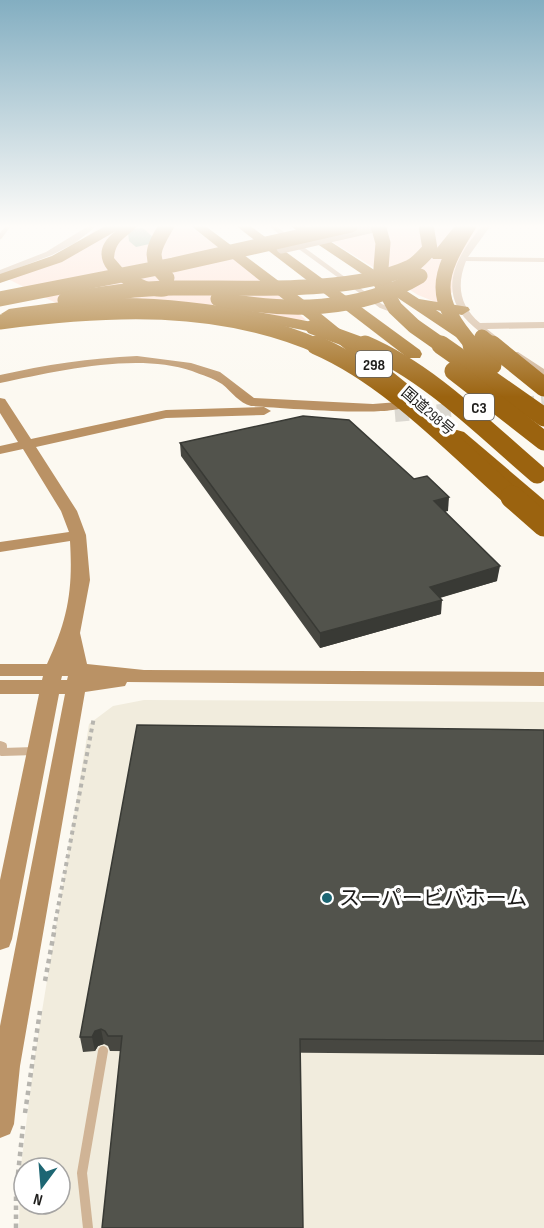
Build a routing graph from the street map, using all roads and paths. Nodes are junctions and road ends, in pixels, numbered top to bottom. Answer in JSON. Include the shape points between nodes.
{"nodes":[{"id":1,"x":52,"y":282,"type":"edge"},
{"id":2,"x":85,"y":282,"type":"edge"},
{"id":3,"x":116,"y":282,"type":"edge"},
{"id":4,"x":132,"y":282,"type":"edge"},
{"id":5,"x":175,"y":282,"type":"edge"},
{"id":6,"x":272,"y":282,"type":"edge"},
{"id":7,"x":322,"y":282,"type":"edge"},
{"id":8,"x":329,"y":282,"type":"edge"},
{"id":9,"x":348,"y":282,"type":"edge"},
{"id":10,"x":351,"y":282,"type":"edge"},
{"id":11,"x":373,"y":282,"type":"edge"},
{"id":12,"x":380,"y":282,"type":"edge"},
{"id":13,"x":384,"y":282,"type":"edge"},
{"id":14,"x":408,"y":282,"type":"edge"},
{"id":15,"x":421,"y":282,"type":"edge"},
{"id":16,"x":443,"y":282,"type":"edge"},
{"id":17,"x":457,"y":282,"type":"edge"},
{"id":18,"x":0,"y":293,"type":"edge"},
{"id":19,"x":402,"y":294,"type":"junction"},
{"id":20,"x":0,"y":299,"type":"edge"},
{"id":21,"x":299,"y":303,"type":"junction"},
{"id":22,"x":0,"y":304,"type":"edge"},
{"id":23,"x":0,"y":310,"type":"edge"},
{"id":24,"x":462,"y":310,"type":"junction"},
{"id":25,"x":414,"y":314,"type":"junction"},
{"id":26,"x":0,"y":316,"type":"edge"},
{"id":27,"x":0,"y":324,"type":"edge"},
{"id":28,"x":544,"y":325,"type":"edge"},
{"id":29,"x":479,"y":326,"type":"junction"},
{"id":30,"x":313,"y":327,"type":"junction"},
{"id":31,"x":330,"y":340,"type":"junction"},
{"id":32,"x":421,"y":353,"type":"junction"},
{"id":33,"x":544,"y":373,"type":"edge"},
{"id":34,"x":0,"y":379,"type":"edge"},
{"id":35,"x":544,"y":388,"type":"edge"},
{"id":36,"x":0,"y":402,"type":"edge"},
{"id":37,"x":544,"y":410,"type":"edge"},
{"id":38,"x":397,"y":411,"type":"junction"},
{"id":39,"x":544,"y":419,"type":"edge"},
{"id":40,"x":544,"y":441,"type":"edge"},
{"id":41,"x":26,"y":445,"type":"junction"},
{"id":42,"x":0,"y":450,"type":"edge"},
{"id":43,"x":544,"y":459,"type":"edge"},
{"id":44,"x":544,"y":479,"type":"edge"},
{"id":45,"x":544,"y":494,"type":"edge"},
{"id":46,"x":544,"y":511,"type":"edge"},
{"id":47,"x":544,"y":525,"type":"edge"},
{"id":48,"x":78,"y":535,"type":"junction"},
{"id":49,"x":544,"y":538,"type":"edge"},
{"id":50,"x":0,"y":547,"type":"edge"},
{"id":51,"x":71,"y":633,"type":"junction"},
{"id":52,"x":0,"y":670,"type":"edge"},
{"id":53,"x":52,"y":679,"type":"junction"},
{"id":54,"x":77,"y":679,"type":"junction"},
{"id":55,"x":544,"y":679,"type":"edge"},
{"id":56,"x":0,"y":687,"type":"edge"},
{"id":57,"x":94,"y":717,"type":"dead end"},
{"id":58,"x":0,"y":745,"type":"edge"},
{"id":59,"x":37,"y":751,"type":"junction"},
{"id":60,"x":4,"y":901,"type":"edge"},
{"id":61,"x":0,"y":939,"type":"edge"},
{"id":62,"x":45,"y":981,"type":"dead end"},
{"id":63,"x":40,"y":1011,"type":"dead end"},
{"id":64,"x":103,"y":1051,"type":"dead end"},
{"id":65,"x":0,"y":1124,"type":"edge"},
{"id":66,"x":16,"y":1228,"type":"edge"},
{"id":67,"x":88,"y":1228,"type":"edge"}],
"edges":[{"from":1,"to":18,"type":"highway"},
{"from":2,"to":20,"type":"highway","bridge":true},
{"from":3,"to":22,"type":"street","bridge":true},
{"from":4,"to":30,"type":"highway","bridge":true,"via":[[164,294]]},
{"from":5,"to":14,"type":"highway","bridge":true,"via":[[219,299],[297,307],[356,302]]},
{"from":6,"to":21,"type":"highway","name":"国道298号","number":"298"},
{"from":7,"to":32,"type":"highway","number":"C3"},
{"from":8,"to":32,"type":"highway","number":"C3"},
{"from":9,"to":25,"type":"lane","via":[[381,306]]},
{"from":10,"to":23,"type":"highway","bridge":true,"via":[[143,290]]},
{"from":11,"to":25,"type":"highway"},
{"from":12,"to":39,"type":"highway","bridge":true,"via":[[395,308],[414,326]]},
{"from":13,"to":19,"type":"highway"},
{"from":15,"to":35,"type":"highway","bridge":true},
{"from":16,"to":37,"type":"highway","bridge":true,"via":[[446,309],[458,330]]},
{"from":17,"to":24,"type":"street"},
{"from":19,"to":24,"type":"highway","via":[[428,305]]},
{"from":19,"to":35,"type":"highway"},
{"from":21,"to":31,"type":"highway"},
{"from":21,"to":46,"type":"highway","name":"国道298号","number":"298"},
{"from":24,"to":29,"type":"street"},
{"from":25,"to":39,"type":"highway"},
{"from":26,"to":30,"type":"highway","via":[[85,305],[149,304]]},
{"from":27,"to":31,"type":"street","via":[[80,316],[153,316],[272,326]]},
{"from":27,"to":47,"type":"highway","bridge":true,"via":[[89,312],[164,312],[237,321],[314,344],[352,362],[381,382]]},
{"from":28,"to":29,"type":"street"},
{"from":29,"to":33,"type":"street"},
{"from":30,"to":31,"type":"highway","bridge":true},
{"from":31,"to":38,"type":"street"},
{"from":31,"to":44,"type":"highway","bridge":true,"via":[[370,348],[397,362]]},
{"from":31,"to":45,"type":"highway","bridge":true,"via":[[369,349],[392,364]]},
{"from":32,"to":40,"type":"highway","number":"C3","bridge":true},
{"from":32,"to":43,"type":"highway","number":"C3"},
{"from":34,"to":38,"type":"street","via":[[60,367],[160,362],[214,374],[251,402]]},
{"from":36,"to":41,"type":"street"},
{"from":38,"to":41,"type":"street","via":[[191,412],[140,419]]},
{"from":38,"to":49,"type":"street"},
{"from":41,"to":42,"type":"street"},
{"from":41,"to":48,"type":"street","via":[[69,511]]},
{"from":48,"to":50,"type":"street"},
{"from":48,"to":51,"type":"street","via":[[81,580]]},
{"from":51,"to":53,"type":"street"},
{"from":51,"to":54,"type":"street"},
{"from":52,"to":53,"type":"street"},
{"from":53,"to":54,"type":"street"},
{"from":53,"to":56,"type":"street"},
{"from":53,"to":59,"type":"street"},
{"from":54,"to":55,"type":"street"},
{"from":54,"to":65,"type":"street","via":[[6,1065]]},
{"from":57,"to":62,"type":"path"},
{"from":58,"to":59,"type":"lane","via":[[2,752]]},
{"from":59,"to":60,"type":"street"},
{"from":60,"to":61,"type":"street"},
{"from":63,"to":66,"type":"path","via":[[22,1135]]},
{"from":64,"to":67,"type":"lane","via":[[82,1173]]}]}
